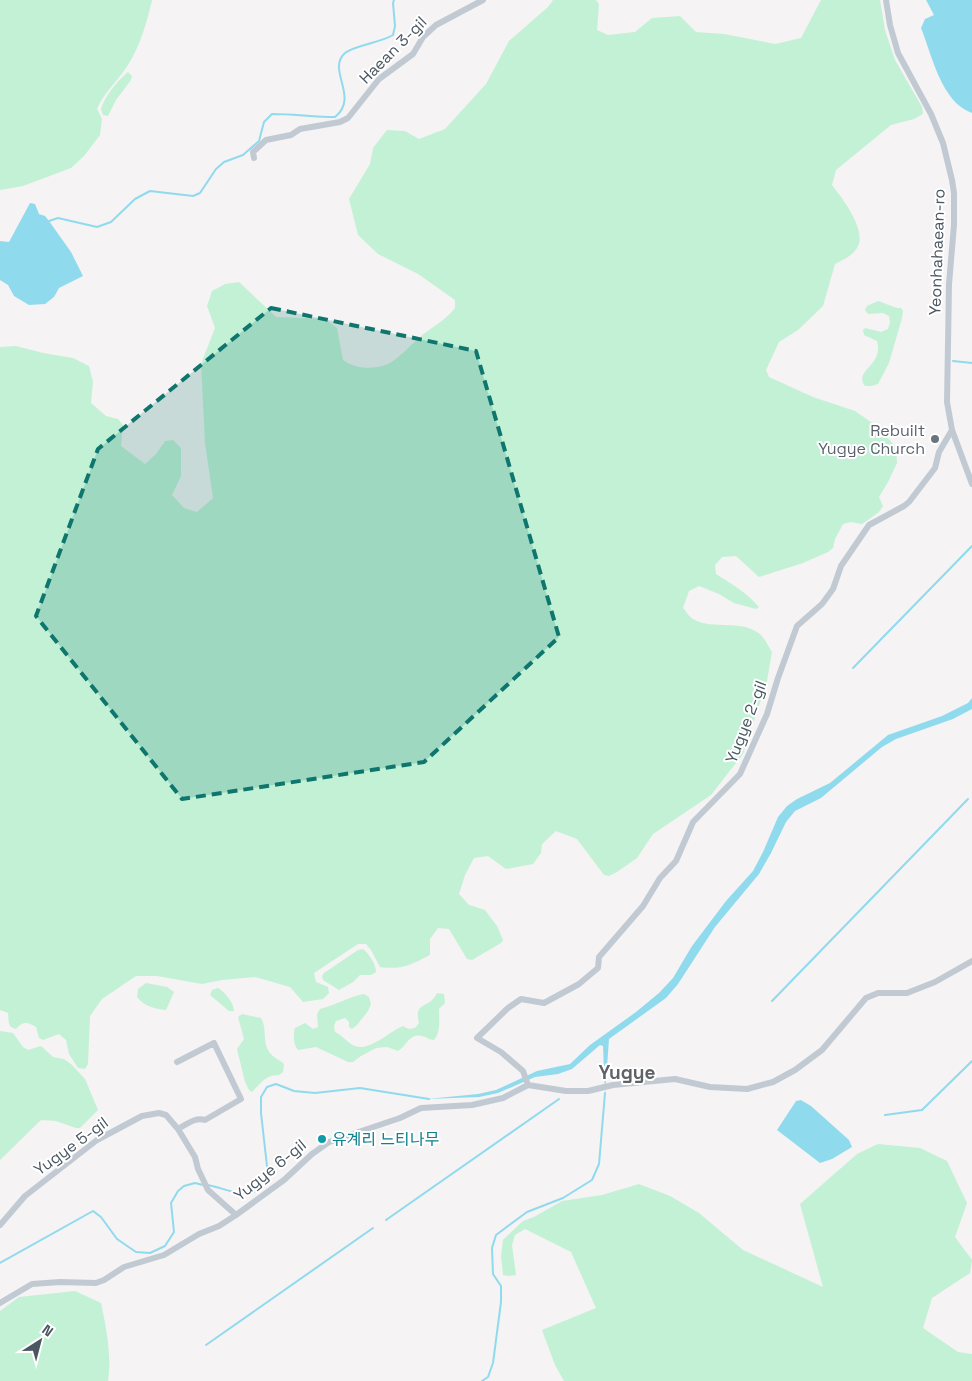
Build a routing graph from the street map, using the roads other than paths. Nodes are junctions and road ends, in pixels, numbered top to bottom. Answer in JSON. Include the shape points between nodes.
{"nodes":[{"id":1,"x":483,"y":0,"type":"edge"},
{"id":2,"x":886,"y":0,"type":"edge"},
{"id":3,"x":254,"y":158,"type":"dead end"},
{"id":4,"x":952,"y":430,"type":"junction"},
{"id":5,"x":972,"y":484,"type":"edge"},
{"id":6,"x":972,"y":961,"type":"edge"},
{"id":7,"x":177,"y":1062,"type":"dead end"},
{"id":8,"x":528,"y":1085,"type":"junction"},
{"id":9,"x":178,"y":1129,"type":"junction"},
{"id":10,"x":236,"y":1215,"type":"junction"},
{"id":11,"x":0,"y":1225,"type":"edge"},
{"id":12,"x":0,"y":1303,"type":"edge"}],
"edges":[{"from":1,"to":3,"type":"street","name":"Haean 3-gil","via":[[436,26],[423,37],[413,54],[379,79],[348,118],[266,140],[253,152]]},
{"from":2,"to":4,"type":"street","name":"Yeonhahaean-ro","via":[[898,53],[943,143],[954,193],[947,384]]},
{"from":4,"to":5,"type":"street","name":"Yeonhahaean-ro"},
{"from":4,"to":8,"type":"street","name":"Yugye 2-gil","via":[[939,452],[935,468],[909,502],[869,525],[841,566],[833,589],[822,604],[797,626],[767,714],[740,774],[693,822],[676,861],[599,957],[598,968],[579,984],[544,1003],[521,999],[476,1038],[501,1052],[523,1071]]},
{"from":6,"to":8,"type":"street","via":[[907,993],[878,993],[866,998],[822,1050],[773,1082],[747,1089],[710,1087],[675,1079],[613,1085],[588,1091]]},
{"from":7,"to":9,"type":"street","via":[[214,1043],[241,1099],[205,1120],[193,1121]]},
{"from":8,"to":10,"type":"street","name":"Yugye 6-gil","via":[[503,1098],[480,1103],[421,1108],[329,1142]]},
{"from":9,"to":10,"type":"street","name":"Yugye 5-gil","via":[[195,1157],[208,1190]]},
{"from":9,"to":11,"type":"street","name":"Yugye 5-gil","via":[[166,1115],[159,1113],[134,1119],[97,1140],[24,1196]]},
{"from":10,"to":12,"type":"street","name":"Yugye 6-gil","via":[[164,1256],[124,1267],[96,1283],[32,1284]]}]}
